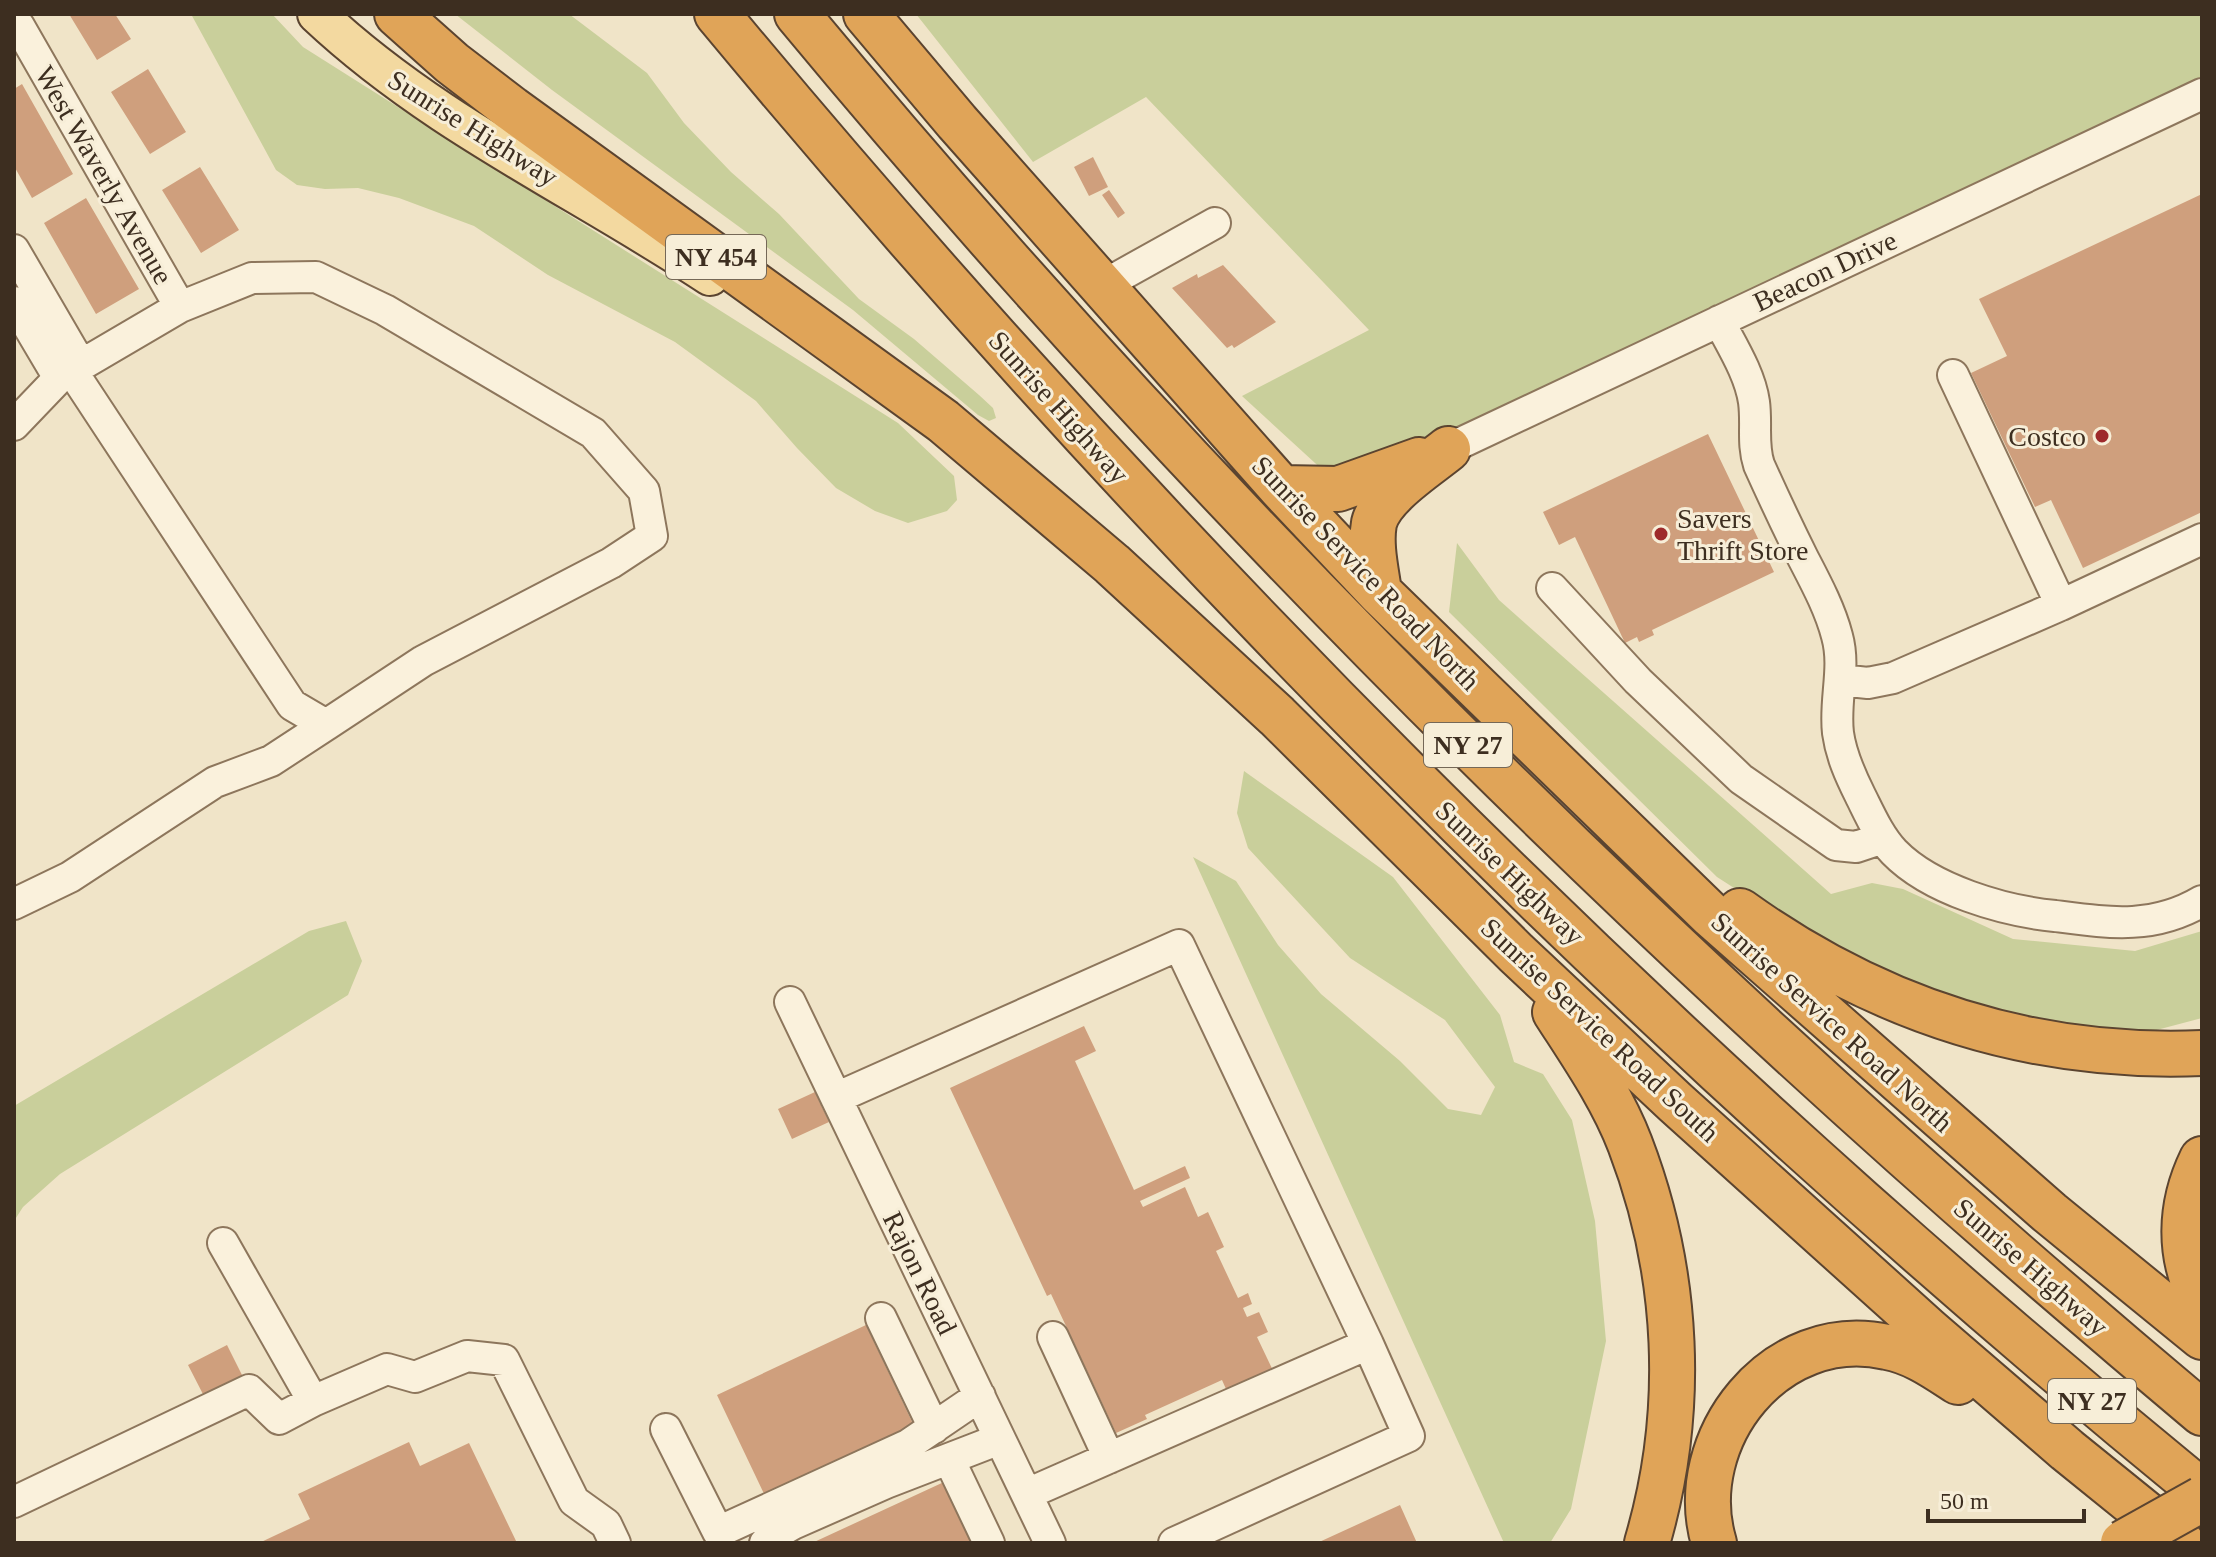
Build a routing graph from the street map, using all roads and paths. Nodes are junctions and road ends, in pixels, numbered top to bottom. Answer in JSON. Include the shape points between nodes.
{"nodes":[{"id":1,"x":317,"y":14,"type":"edge"},
{"id":2,"x":397,"y":14,"type":"edge"},
{"id":3,"x":717,"y":14,"type":"edge"},
{"id":4,"x":797,"y":14,"type":"edge"},
{"id":5,"x":866,"y":14,"type":"edge"},
{"id":6,"x":18,"y":25,"type":"edge"},
{"id":7,"x":2202,"y":94,"type":"edge"},
{"id":8,"x":1215,"y":223,"type":"dead end"},
{"id":9,"x":14,"y":250,"type":"edge"},
{"id":10,"x":1102,"y":286,"type":"junction"},
{"id":11,"x":14,"y":302,"type":"edge"},
{"id":12,"x":180,"y":307,"type":"junction"},
{"id":13,"x":1719,"y":321,"type":"junction"},
{"id":14,"x":71,"y":372,"type":"junction"},
{"id":15,"x":1953,"y":375,"type":"dead end"},
{"id":16,"x":14,"y":425,"type":"edge"},
{"id":17,"x":1448,"y":449,"type":"junction"},
{"id":18,"x":1281,"y":488,"type":"junction"},
{"id":19,"x":1035,"y":499,"type":"junction"},
{"id":20,"x":2202,"y":539,"type":"edge"},
{"id":21,"x":1552,"y":588,"type":"dead end"},
{"id":22,"x":1379,"y":592,"type":"junction"},
{"id":23,"x":2061,"y":605,"type":"junction"},
{"id":24,"x":1840,"y":680,"type":"junction"},
{"id":25,"x":1475,"y":687,"type":"junction"},
{"id":26,"x":326,"y":725,"type":"junction"},
{"id":27,"x":1883,"y":838,"type":"junction"},
{"id":28,"x":2202,"y":901,"type":"edge"},
{"id":29,"x":14,"y":904,"type":"edge"},
{"id":30,"x":1516,"y":953,"type":"junction"},
{"id":31,"x":790,"y":1002,"type":"dead end"},
{"id":32,"x":2202,"y":1053,"type":"edge"},
{"id":33,"x":836,"y":1098,"type":"junction"},
{"id":34,"x":2202,"y":1159,"type":"edge"},
{"id":35,"x":223,"y":1243,"type":"dead end"},
{"id":36,"x":2202,"y":1302,"type":"edge"},
{"id":37,"x":881,"y":1318,"type":"dead end"},
{"id":38,"x":1053,"y":1337,"type":"dead end"},
{"id":39,"x":2202,"y":1337,"type":"edge"},
{"id":40,"x":1368,"y":1344,"type":"junction"},
{"id":41,"x":980,"y":1396,"type":"junction"},
{"id":42,"x":313,"y":1401,"type":"junction"},
{"id":43,"x":2202,"y":1413,"type":"edge"},
{"id":44,"x":934,"y":1428,"type":"junction"},
{"id":45,"x":666,"y":1429,"type":"dead end"},
{"id":46,"x":1000,"y":1439,"type":"junction"},
{"id":47,"x":2067,"y":1450,"type":"junction"},
{"id":48,"x":1109,"y":1458,"type":"junction"},
{"id":49,"x":949,"y":1459,"type":"junction"},
{"id":50,"x":2202,"y":1492,"type":"edge"},
{"id":51,"x":1027,"y":1494,"type":"junction"},
{"id":52,"x":2202,"y":1499,"type":"edge"},
{"id":53,"x":14,"y":1502,"type":"edge"},
{"id":54,"x":615,"y":1543,"type":"edge"},
{"id":55,"x":765,"y":1543,"type":"edge"},
{"id":56,"x":989,"y":1543,"type":"edge"},
{"id":57,"x":1050,"y":1543,"type":"edge"},
{"id":58,"x":1174,"y":1543,"type":"edge"},
{"id":59,"x":1647,"y":1543,"type":"edge"},
{"id":60,"x":1714,"y":1543,"type":"edge"},
{"id":61,"x":2123,"y":1543,"type":"edge"},
{"id":62,"x":2182,"y":1543,"type":"edge"}],
"edges":[{"from":1,"to":19,"type":"main road","name":"Sunrise Highway","via":[[405,89],[701,270]]},
{"from":2,"to":19,"type":"highway","number":"NY 454","via":[[512,109],[943,421]]},
{"from":3,"to":50,"type":"highway","name":"Sunrise Highway","number":"NY 27","via":[[1065,415],[1418,783],[1736,1089],[1947,1277]]},
{"from":4,"to":43,"type":"highway","name":"Sunrise Highway","number":"NY 27","via":[[1122,386],[1430,708],[1753,1020],[1975,1220]]},
{"from":5,"to":10,"type":"highway","name":"Sunrise Service Road North"},
{"from":6,"to":12,"type":"street","name":"West Waverly Avenue"},
{"from":7,"to":13,"type":"street","name":"Beacon Drive"},
{"from":8,"to":10,"type":"street"},
{"from":9,"to":14,"type":"street"},
{"from":10,"to":18,"type":"highway","name":"Sunrise Service Road North"},
{"from":11,"to":14,"type":"street"},
{"from":12,"to":14,"type":"street","name":"West Waverly Avenue"},
{"from":12,"to":26,"type":"street","via":[[252,278],[316,277],[385,310],[593,433],[644,491],[652,536],[611,563],[423,661]]},
{"from":13,"to":17,"type":"street","name":"Beacon Drive"},
{"from":13,"to":24,"type":"street","via":[[1751,389],[1759,465],[1837,635]]},
{"from":14,"to":16,"type":"street","name":"West Waverly Avenue"},
{"from":14,"to":26,"type":"street","via":[[292,705]]},
{"from":15,"to":23,"type":"street"},
{"from":17,"to":18,"type":"highway","via":[[1338,489]]},
{"from":17,"to":22,"type":"highway","via":[[1380,510],[1373,533]]},
{"from":18,"to":22,"type":"highway","name":"Sunrise Service Road North"},
{"from":19,"to":30,"type":"highway","name":"Sunrise Service Road South","via":[[1198,641]]},
{"from":20,"to":23,"type":"street"},
{"from":21,"to":27,"type":"street","via":[[1638,681],[1741,779],[1836,845],[1856,847]]},
{"from":22,"to":25,"type":"highway","name":"Sunrise Service Road North"},
{"from":23,"to":24,"type":"street","via":[[1893,678],[1868,683]]},
{"from":24,"to":27,"type":"street","via":[[1838,734],[1844,757]]},
{"from":25,"to":32,"type":"highway","via":[[1569,756],[1737,909],[1839,972],[1913,1007],[2003,1035],[2117,1053]]},
{"from":25,"to":39,"type":"highway","name":"Sunrise Service Road North","via":[[1793,989],[2050,1213]]},
{"from":26,"to":29,"type":"street","via":[[271,761],[215,782],[70,877]]},
{"from":27,"to":28,"type":"street","via":[[1906,863],[1964,894],[2046,915],[2149,922]]},
{"from":30,"to":47,"type":"highway","name":"Sunrise Service Road South","via":[[1843,1255]]},
{"from":30,"to":59,"type":"highway","via":[[1613,1107],[1656,1227],[1670,1311],[1673,1396],[1663,1480]]},
{"from":31,"to":33,"type":"street","name":"Rajon Road"},
{"from":33,"to":40,"type":"street","via":[[1179,945]]},
{"from":33,"to":41,"type":"street","name":"Rajon Road"},
{"from":34,"to":36,"type":"highway","via":[[2185,1205],[2184,1228],[2190,1273]]},
{"from":35,"to":42,"type":"street"},
{"from":37,"to":44,"type":"street"},
{"from":38,"to":48,"type":"street"},
{"from":40,"to":48,"type":"street"},
{"from":40,"to":58,"type":"street","via":[[1409,1436]]},
{"from":41,"to":44,"type":"street"},
{"from":41,"to":46,"type":"street","name":"Rajon Road"},
{"from":42,"to":53,"type":"street","via":[[279,1419],[249,1390]]},
{"from":42,"to":54,"type":"street","via":[[387,1369],[415,1377],[467,1356],[504,1360],[574,1501],[606,1524]]},
{"from":44,"to":45,"type":"street","via":[[908,1445],[718,1532]]},
{"from":46,"to":49,"type":"street"},
{"from":46,"to":51,"type":"street","name":"Rajon Road"},
{"from":47,"to":60,"type":"highway","via":[[1916,1356],[1885,1346],[1836,1345],[1770,1373],[1727,1423],[1707,1487]]},
{"from":47,"to":62,"type":"highway","name":"Sunrise Service Road South"},
{"from":48,"to":51,"type":"street"},
{"from":49,"to":55,"type":"street","via":[[793,1524]]},
{"from":49,"to":56,"type":"street"},
{"from":51,"to":57,"type":"street","name":"Rajon Road"},
{"from":52,"to":61,"type":"highway","bridge":true}]}
